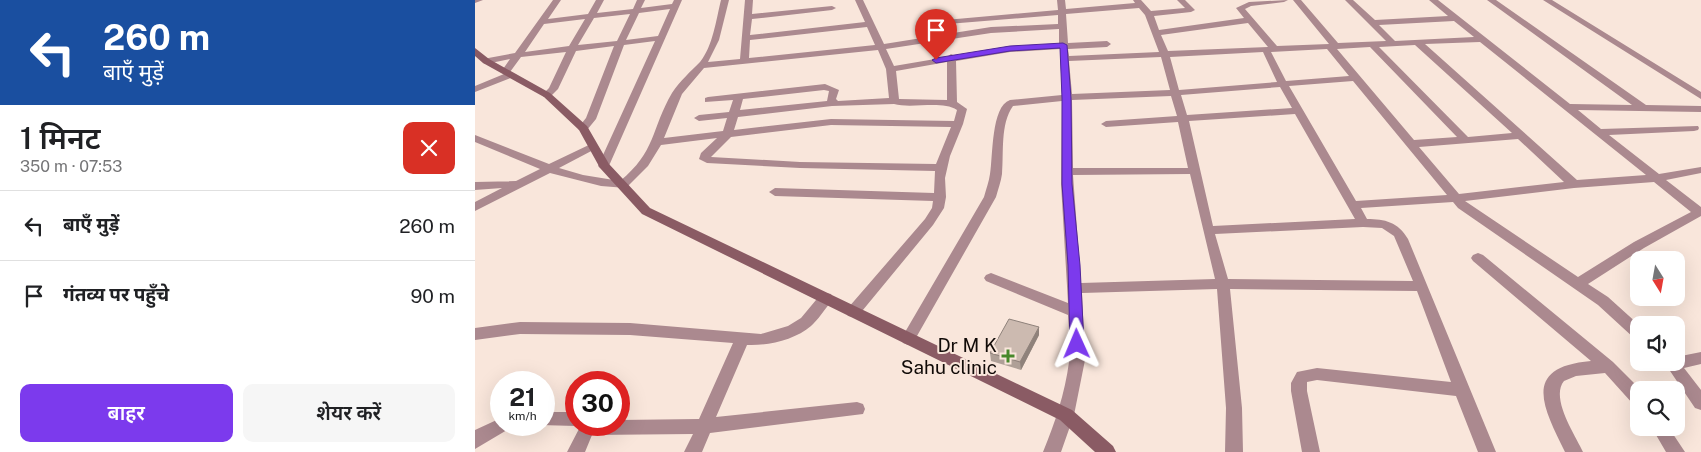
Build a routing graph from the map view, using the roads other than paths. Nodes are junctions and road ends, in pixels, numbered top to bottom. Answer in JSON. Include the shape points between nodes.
{"nodes":[{"id":1,"x":479,"y":0,"type":"edge"},
{"id":2,"x":557,"y":0,"type":"edge"},
{"id":3,"x":600,"y":0,"type":"edge"},
{"id":4,"x":641,"y":0,"type":"edge"},
{"id":5,"x":725,"y":0,"type":"edge"},
{"id":6,"x":749,"y":0,"type":"edge"},
{"id":7,"x":859,"y":0,"type":"edge"},
{"id":8,"x":1181,"y":0,"type":"edge"},
{"id":9,"x":1284,"y":0,"type":"edge"},
{"id":10,"x":1297,"y":0,"type":"edge"},
{"id":11,"x":1349,"y":0,"type":"edge"},
{"id":12,"x":1433,"y":0,"type":"edge"},
{"id":13,"x":1491,"y":0,"type":"edge"},
{"id":14,"x":1547,"y":0,"type":"edge"},
{"id":15,"x":475,"y":1,"type":"edge"},
{"id":16,"x":1247,"y":2,"type":"edge"},
{"id":17,"x":677,"y":3,"type":"edge"},
{"id":18,"x":1061,"y":6,"type":"edge"},
{"id":19,"x":1142,"y":6,"type":"edge"},
{"id":20,"x":832,"y":8,"type":"dead end"},
{"id":21,"x":636,"y":11,"type":"junction"},
{"id":22,"x":591,"y":16,"type":"junction"},
{"id":23,"x":748,"y":17,"type":"junction"},
{"id":24,"x":1456,"y":18,"type":"junction"},
{"id":25,"x":1249,"y":20,"type":"junction"},
{"id":26,"x":543,"y":22,"type":"junction"},
{"id":27,"x":1372,"y":23,"type":"junction"},
{"id":28,"x":871,"y":24,"type":"junction"},
{"id":29,"x":923,"y":24,"type":"dead end"},
{"id":30,"x":1062,"y":26,"type":"junction"},
{"id":31,"x":1156,"y":33,"type":"junction"},
{"id":32,"x":662,"y":38,"type":"junction"},
{"id":33,"x":746,"y":38,"type":"junction"},
{"id":34,"x":1482,"y":39,"type":"junction"},
{"id":35,"x":620,"y":43,"type":"junction"},
{"id":36,"x":1418,"y":43,"type":"junction"},
{"id":37,"x":1107,"y":44,"type":"dead end"},
{"id":38,"x":1394,"y":44,"type":"junction"},
{"id":39,"x":1063,"y":45,"type":"junction"},
{"id":40,"x":1373,"y":45,"type":"junction"},
{"id":41,"x":879,"y":47,"type":"junction"},
{"id":42,"x":1333,"y":48,"type":"junction"},
{"id":43,"x":571,"y":49,"type":"junction"},
{"id":44,"x":1271,"y":50,"type":"junction"},
{"id":45,"x":475,"y":51,"type":"edge"},
{"id":46,"x":519,"y":55,"type":"junction"},
{"id":47,"x":1165,"y":55,"type":"junction"},
{"id":48,"x":951,"y":57,"type":"junction"},
{"id":49,"x":1064,"y":59,"type":"junction"},
{"id":50,"x":744,"y":60,"type":"junction"},
{"id":51,"x":486,"y":61,"type":"junction"},
{"id":52,"x":701,"y":66,"type":"junction"},
{"id":53,"x":891,"y":69,"type":"junction"},
{"id":54,"x":508,"y":74,"type":"junction"},
{"id":55,"x":1355,"y":78,"type":"junction"},
{"id":56,"x":1282,"y":83,"type":"junction"},
{"id":57,"x":475,"y":89,"type":"edge"},
{"id":58,"x":1175,"y":93,"type":"junction"},
{"id":59,"x":547,"y":95,"type":"junction"},
{"id":60,"x":1701,"y":96,"type":"edge"},
{"id":61,"x":739,"y":97,"type":"junction"},
{"id":62,"x":1067,"y":98,"type":"junction"},
{"id":63,"x":708,"y":100,"type":"dead end"},
{"id":64,"x":894,"y":101,"type":"junction"},
{"id":65,"x":834,"y":103,"type":"junction"},
{"id":66,"x":952,"y":103,"type":"junction"},
{"id":67,"x":1568,"y":107,"type":"junction"},
{"id":68,"x":1643,"y":108,"type":"junction"},
{"id":69,"x":1701,"y":109,"type":"edge"},
{"id":70,"x":1299,"y":112,"type":"junction"},
{"id":71,"x":734,"y":114,"type":"junction"},
{"id":72,"x":699,"y":118,"type":"dead end"},
{"id":73,"x":1183,"y":120,"type":"junction"},
{"id":74,"x":958,"y":124,"type":"junction"},
{"id":75,"x":1106,"y":124,"type":"dead end"},
{"id":76,"x":583,"y":128,"type":"junction"},
{"id":77,"x":1694,"y":128,"type":"dead end"},
{"id":78,"x":1598,"y":132,"type":"junction"},
{"id":79,"x":727,"y":135,"type":"junction"},
{"id":80,"x":1521,"y":136,"type":"junction"},
{"id":81,"x":475,"y":138,"type":"edge"},
{"id":82,"x":1465,"y":140,"type":"junction"},
{"id":83,"x":658,"y":142,"type":"junction"},
{"id":84,"x":1410,"y":144,"type":"junction"},
{"id":85,"x":593,"y":146,"type":"junction"},
{"id":86,"x":605,"y":166,"type":"junction"},
{"id":87,"x":941,"y":168,"type":"junction"},
{"id":88,"x":547,"y":169,"type":"junction"},
{"id":89,"x":1701,"y":170,"type":"edge"},
{"id":90,"x":1194,"y":171,"type":"junction"},
{"id":91,"x":1067,"y":172,"type":"junction"},
{"id":92,"x":1657,"y":178,"type":"junction"},
{"id":93,"x":519,"y":184,"type":"junction"},
{"id":94,"x":1574,"y":184,"type":"junction"},
{"id":95,"x":622,"y":185,"type":"junction"},
{"id":96,"x":475,"y":186,"type":"edge"},
{"id":97,"x":775,"y":192,"type":"dead end"},
{"id":98,"x":940,"y":197,"type":"junction"},
{"id":99,"x":1456,"y":198,"type":"junction"},
{"id":100,"x":1353,"y":205,"type":"junction"},
{"id":101,"x":475,"y":208,"type":"edge"},
{"id":102,"x":1700,"y":211,"type":"edge"},
{"id":103,"x":1363,"y":223,"type":"junction"},
{"id":104,"x":1208,"y":230,"type":"junction"},
{"id":105,"x":1478,"y":258,"type":"dead end"},
{"id":106,"x":991,"y":278,"type":"dead end"},
{"id":107,"x":1223,"y":284,"type":"junction"},
{"id":108,"x":1578,"y":284,"type":"junction"},
{"id":109,"x":1422,"y":286,"type":"junction"},
{"id":110,"x":1075,"y":288,"type":"junction"},
{"id":111,"x":826,"y":298,"type":"junction"},
{"id":112,"x":853,"y":312,"type":"junction"},
{"id":113,"x":1076,"y":312,"type":"junction"},
{"id":114,"x":1630,"y":326,"type":"edge"},
{"id":115,"x":475,"y":334,"type":"edge"},
{"id":116,"x":742,"y":338,"type":"junction"},
{"id":117,"x":908,"y":339,"type":"junction"},
{"id":118,"x":1701,"y":358,"type":"edge"},
{"id":119,"x":1685,"y":361,"type":"edge"},
{"id":120,"x":1608,"y":366,"type":"junction"},
{"id":121,"x":1677,"y":371,"type":"edge"},
{"id":122,"x":1630,"y":389,"type":"edge"},
{"id":123,"x":1461,"y":390,"type":"junction"},
{"id":124,"x":1701,"y":403,"type":"edge"},
{"id":125,"x":857,"y":409,"type":"dead end"},
{"id":126,"x":1066,"y":416,"type":"junction"},
{"id":127,"x":630,"y":425,"type":"edge"},
{"id":128,"x":705,"y":426,"type":"junction"},
{"id":129,"x":490,"y":430,"type":"edge"},
{"id":130,"x":581,"y":436,"type":"edge"},
{"id":131,"x":1665,"y":436,"type":"edge"},
{"id":132,"x":475,"y":441,"type":"edge"},
{"id":133,"x":576,"y":452,"type":"edge"},
{"id":134,"x":693,"y":452,"type":"edge"},
{"id":135,"x":1052,"y":452,"type":"edge"},
{"id":136,"x":1107,"y":452,"type":"edge"},
{"id":137,"x":1234,"y":452,"type":"edge"},
{"id":138,"x":1311,"y":452,"type":"edge"},
{"id":139,"x":1487,"y":452,"type":"edge"},
{"id":140,"x":1574,"y":452,"type":"edge"},
{"id":141,"x":1676,"y":452,"type":"edge"}],
"edges":[{"from":1,"to":15,"type":"street"},
{"from":2,"to":26,"type":"street"},
{"from":3,"to":22,"type":"street"},
{"from":4,"to":21,"type":"street"},
{"from":5,"to":52,"type":"street","via":[[714,41]]},
{"from":6,"to":23,"type":"street"},
{"from":7,"to":28,"type":"street"},
{"from":8,"to":19,"type":"street","via":[[1191,10]]},
{"from":9,"to":16,"type":"street"},
{"from":10,"to":42,"type":"street"},
{"from":11,"to":27,"type":"street"},
{"from":12,"to":24,"type":"street"},
{"from":13,"to":68,"type":"street"},
{"from":14,"to":60,"type":"street"},
{"from":16,"to":25,"type":"street","via":[[1240,8]]},
{"from":17,"to":21,"type":"street"},
{"from":17,"to":32,"type":"street"},
{"from":18,"to":19,"type":"street"},
{"from":18,"to":29,"type":"street"},
{"from":18,"to":30,"type":"street"},
{"from":19,"to":31,"type":"street"},
{"from":20,"to":23,"type":"street"},
{"from":21,"to":22,"type":"street"},
{"from":21,"to":35,"type":"street"},
{"from":22,"to":26,"type":"street"},
{"from":22,"to":43,"type":"street"},
{"from":23,"to":33,"type":"street"},
{"from":24,"to":27,"type":"street"},
{"from":24,"to":34,"type":"street"},
{"from":25,"to":31,"type":"street"},
{"from":25,"to":44,"type":"street"},
{"from":26,"to":46,"type":"street"},
{"from":27,"to":38,"type":"street"},
{"from":28,"to":33,"type":"street"},
{"from":28,"to":41,"type":"street"},
{"from":30,"to":39,"type":"street"},
{"from":30,"to":41,"type":"street","via":[[991,30]]},
{"from":31,"to":47,"type":"street"},
{"from":32,"to":35,"type":"street"},
{"from":32,"to":86,"type":"street"},
{"from":33,"to":50,"type":"street"},
{"from":34,"to":36,"type":"street"},
{"from":34,"to":67,"type":"street"},
{"from":35,"to":43,"type":"street"},
{"from":35,"to":76,"type":"street","via":[[591,120]]},
{"from":36,"to":38,"type":"street"},
{"from":36,"to":80,"type":"street"},
{"from":37,"to":39,"type":"street"},
{"from":38,"to":40,"type":"street"},
{"from":39,"to":48,"type":"street"},
{"from":39,"to":49,"type":"street"},
{"from":40,"to":42,"type":"street"},
{"from":40,"to":82,"type":"street"},
{"from":41,"to":50,"type":"street"},
{"from":41,"to":53,"type":"street"},
{"from":42,"to":44,"type":"street"},
{"from":42,"to":55,"type":"street"},
{"from":43,"to":46,"type":"street"},
{"from":43,"to":59,"type":"street","via":[[553,89]]},
{"from":44,"to":47,"type":"street"},
{"from":44,"to":56,"type":"street"},
{"from":45,"to":51,"type":"street"},
{"from":46,"to":51,"type":"street"},
{"from":46,"to":54,"type":"street"},
{"from":47,"to":49,"type":"street"},
{"from":47,"to":58,"type":"street"},
{"from":48,"to":53,"type":"street"},
{"from":48,"to":66,"type":"street"},
{"from":49,"to":62,"type":"street"},
{"from":50,"to":52,"type":"street"},
{"from":51,"to":54,"type":"street"},
{"from":52,"to":83,"type":"street","via":[[677,94]]},
{"from":53,"to":64,"type":"street"},
{"from":54,"to":57,"type":"street"},
{"from":54,"to":59,"type":"street"},
{"from":55,"to":56,"type":"street"},
{"from":55,"to":84,"type":"street"},
{"from":56,"to":58,"type":"street"},
{"from":56,"to":70,"type":"street"},
{"from":58,"to":62,"type":"street"},
{"from":58,"to":73,"type":"street"},
{"from":59,"to":76,"type":"street"},
{"from":61,"to":63,"type":"street"},
{"from":61,"to":65,"type":"street","via":[[825,87],[834,90],[831,99]]},
{"from":61,"to":71,"type":"street"},
{"from":62,"to":91,"type":"street"},
{"from":62,"to":117,"type":"street","via":[[1015,102],[1006,106],[995,183]]},
{"from":64,"to":65,"type":"street"},
{"from":64,"to":66,"type":"street","via":[[902,104]]},
{"from":65,"to":71,"type":"street"},
{"from":66,"to":74,"type":"street","via":[[962,109]]},
{"from":67,"to":68,"type":"street"},
{"from":67,"to":78,"type":"street"},
{"from":68,"to":69,"type":"street"},
{"from":70,"to":73,"type":"street"},
{"from":70,"to":100,"type":"street"},
{"from":71,"to":72,"type":"street"},
{"from":71,"to":79,"type":"street"},
{"from":73,"to":75,"type":"street"},
{"from":73,"to":90,"type":"street"},
{"from":74,"to":79,"type":"street","via":[[831,122]]},
{"from":74,"to":87,"type":"street"},
{"from":76,"to":85,"type":"street"},
{"from":77,"to":78,"type":"street"},
{"from":78,"to":92,"type":"street"},
{"from":79,"to":83,"type":"street"},
{"from":79,"to":87,"type":"street","via":[[705,155],[705,159]]},
{"from":80,"to":82,"type":"street"},
{"from":80,"to":94,"type":"street"},
{"from":81,"to":88,"type":"street"},
{"from":82,"to":84,"type":"street"},
{"from":83,"to":95,"type":"street","via":[[645,166]]},
{"from":84,"to":99,"type":"street"},
{"from":85,"to":86,"type":"street"},
{"from":85,"to":88,"type":"street"},
{"from":86,"to":95,"type":"street"},
{"from":87,"to":98,"type":"street"},
{"from":88,"to":93,"type":"street"},
{"from":88,"to":95,"type":"street","via":[[575,178]]},
{"from":89,"to":92,"type":"street"},
{"from":90,"to":91,"type":"street"},
{"from":90,"to":104,"type":"street"},
{"from":91,"to":110,"type":"street"},
{"from":92,"to":94,"type":"street"},
{"from":92,"to":102,"type":"street"},
{"from":93,"to":96,"type":"street"},
{"from":93,"to":101,"type":"street"},
{"from":94,"to":99,"type":"street"},
{"from":95,"to":111,"type":"street","via":[[646,210]]},
{"from":97,"to":98,"type":"street"},
{"from":98,"to":112,"type":"street","via":[[938,208],[929,222]]},
{"from":99,"to":100,"type":"street"},
{"from":99,"to":108,"type":"street"},
{"from":100,"to":103,"type":"street"},
{"from":102,"to":108,"type":"street"},
{"from":103,"to":104,"type":"street"},
{"from":103,"to":109,"type":"street","via":[[1382,223],[1400,234]]},
{"from":104,"to":107,"type":"street"},
{"from":105,"to":120,"type":"street"},
{"from":106,"to":113,"type":"street"},
{"from":107,"to":109,"type":"street"},
{"from":107,"to":110,"type":"street"},
{"from":107,"to":137,"type":"street","via":[[1234,408]]},
{"from":108,"to":114,"type":"street"},
{"from":109,"to":123,"type":"street"},
{"from":110,"to":113,"type":"street"},
{"from":111,"to":112,"type":"street"},
{"from":111,"to":116,"type":"street","via":[[806,322],[793,331],[761,340]]},
{"from":112,"to":117,"type":"street"},
{"from":113,"to":126,"type":"street","via":[[1077,360]]},
{"from":115,"to":116,"type":"street","via":[[519,328],[580,328]]},
{"from":116,"to":128,"type":"street"},
{"from":117,"to":126,"type":"street"},
{"from":118,"to":119,"type":"street"},
{"from":120,"to":122,"type":"street"},
{"from":120,"to":140,"type":"street","via":[[1570,371],[1558,376],[1552,385],[1553,403]]},
{"from":121,"to":124,"type":"street"},
{"from":123,"to":138,"type":"street","via":[[1317,374],[1301,378],[1299,393]]},
{"from":123,"to":139,"type":"street"},
{"from":125,"to":128,"type":"street"},
{"from":126,"to":135,"type":"street"},
{"from":126,"to":136,"type":"street"},
{"from":127,"to":128,"type":"street"},
{"from":128,"to":134,"type":"street"},
{"from":129,"to":132,"type":"street"},
{"from":130,"to":133,"type":"street"},
{"from":131,"to":141,"type":"street"}]}
